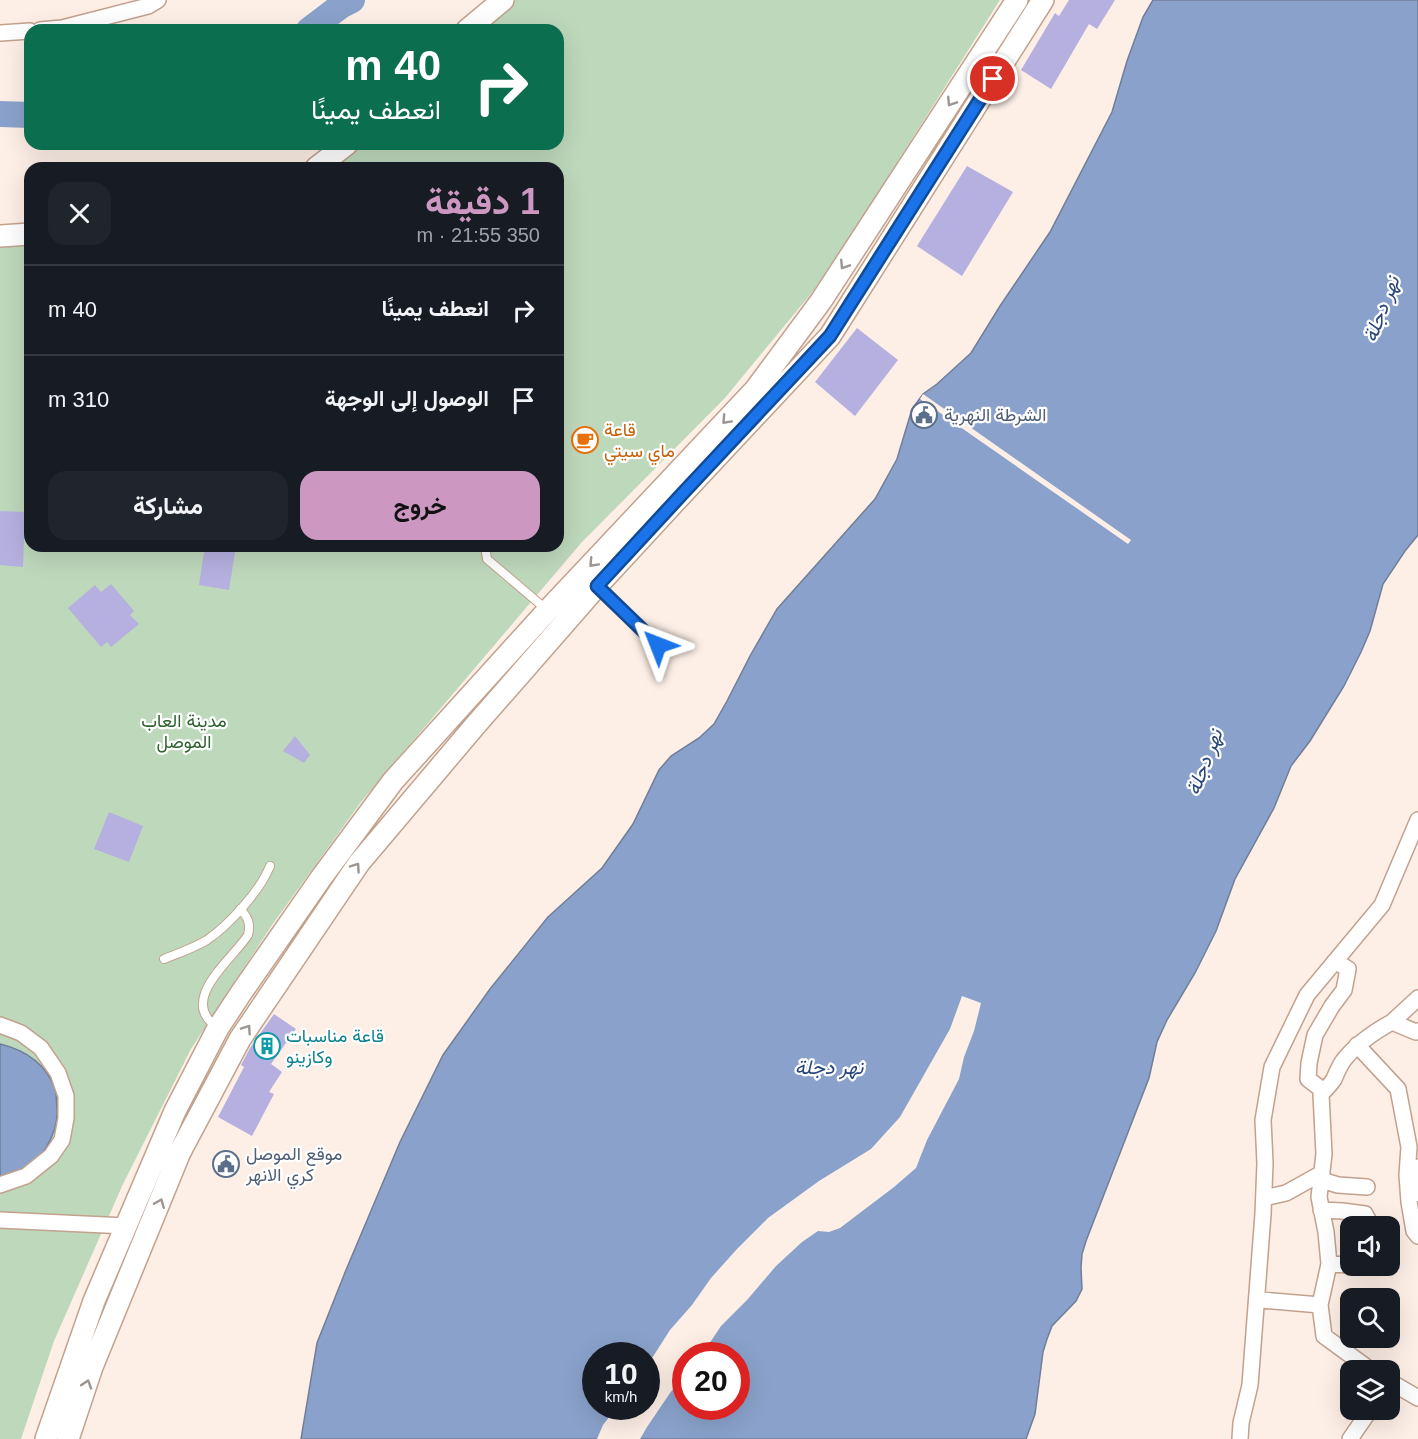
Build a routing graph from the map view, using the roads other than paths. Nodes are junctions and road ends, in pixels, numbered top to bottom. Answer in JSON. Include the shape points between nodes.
{"nodes":[{"id":1,"x":158,"y":0,"type":"edge"},
{"id":2,"x":503,"y":0,"type":"edge"},
{"id":3,"x":1017,"y":0,"type":"edge"},
{"id":4,"x":1043,"y":0,"type":"edge"},
{"id":5,"x":78,"y":24,"type":"edge"},
{"id":6,"x":474,"y":24,"type":"edge"},
{"id":7,"x":24,"y":31,"type":"edge"},
{"id":8,"x":0,"y":33,"type":"edge"},
{"id":9,"x":339,"y":150,"type":"edge"},
{"id":10,"x":324,"y":162,"type":"edge"},
{"id":11,"x":24,"y":234,"type":"edge"},
{"id":12,"x":0,"y":236,"type":"edge"},
{"id":13,"x":486,"y":552,"type":"edge"},
{"id":14,"x":597,"y":586,"type":"junction"},
{"id":15,"x":548,"y":610,"type":"junction"},
{"id":16,"x":658,"y":645,"type":"dead end"},
{"id":17,"x":455,"y":713,"type":"junction"},
{"id":18,"x":473,"y":728,"type":"junction"},
{"id":19,"x":1418,"y":820,"type":"edge"},
{"id":20,"x":270,"y":866,"type":"dead end"},
{"id":21,"x":240,"y":909,"type":"junction"},
{"id":22,"x":164,"y":958,"type":"dead end"},
{"id":23,"x":1335,"y":962,"type":"junction"},
{"id":24,"x":1418,"y":998,"type":"edge"},
{"id":25,"x":1392,"y":1022,"type":"junction"},
{"id":26,"x":0,"y":1025,"type":"edge"},
{"id":27,"x":218,"y":1028,"type":"junction"},
{"id":28,"x":1418,"y":1031,"type":"edge"},
{"id":29,"x":1357,"y":1046,"type":"junction"},
{"id":30,"x":1322,"y":1094,"type":"junction"},
{"id":31,"x":1418,"y":1167,"type":"edge"},
{"id":32,"x":1321,"y":1177,"type":"junction"},
{"id":33,"x":0,"y":1185,"type":"edge"},
{"id":34,"x":1366,"y":1187,"type":"dead end"},
{"id":35,"x":1264,"y":1198,"type":"junction"},
{"id":36,"x":1418,"y":1207,"type":"edge"},
{"id":37,"x":1321,"y":1210,"type":"junction"},
{"id":38,"x":1366,"y":1216,"type":"edge"},
{"id":39,"x":0,"y":1220,"type":"edge"},
{"id":40,"x":126,"y":1226,"type":"junction"},
{"id":41,"x":1418,"y":1236,"type":"edge"},
{"id":42,"x":1329,"y":1264,"type":"junction"},
{"id":43,"x":1340,"y":1265,"type":"edge"},
{"id":44,"x":1257,"y":1301,"type":"junction"},
{"id":45,"x":1320,"y":1305,"type":"junction"},
{"id":46,"x":1357,"y":1360,"type":"edge"},
{"id":47,"x":1400,"y":1387,"type":"edge"},
{"id":48,"x":1416,"y":1394,"type":"edge"},
{"id":49,"x":1363,"y":1420,"type":"edge"},
{"id":50,"x":46,"y":1439,"type":"edge"},
{"id":51,"x":68,"y":1439,"type":"edge"},
{"id":52,"x":1240,"y":1439,"type":"edge"},
{"id":53,"x":1350,"y":1439,"type":"edge"}],
"edges":[{"from":1,"to":5,"type":"street"},
{"from":2,"to":6,"type":"main road"},
{"from":3,"to":15,"type":"main road","one_way":true,"via":[[821,301],[755,390]]},
{"from":4,"to":14,"type":"main road","via":[[830,336]]},
{"from":7,"to":8,"type":"street"},
{"from":9,"to":10,"type":"main road"},
{"from":11,"to":12,"type":"main road"},
{"from":13,"to":15,"type":"lane","via":[[487,559]]},
{"from":14,"to":16,"type":"lane"},
{"from":14,"to":18,"type":"main road"},
{"from":15,"to":17,"type":"main road"},
{"from":17,"to":18,"type":"main road"},
{"from":17,"to":27,"type":"main road","via":[[393,780]]},
{"from":51,"to":18,"type":"main road","one_way":true,"via":[[92,1367],[180,1152],[240,1039],[359,863]]},
{"from":19,"to":23,"type":"street","via":[[1382,905]]},
{"from":20,"to":21,"type":"lane"},
{"from":21,"to":22,"type":"lane","via":[[207,940]]},
{"from":21,"to":27,"type":"lane","via":[[248,919],[248,935],[204,994],[205,1013]]},
{"from":23,"to":30,"type":"street","via":[[1348,969],[1344,990],[1315,1035],[1309,1063],[1308,1079]]},
{"from":23,"to":35,"type":"street","via":[[1307,995],[1272,1067],[1263,1120]]},
{"from":24,"to":25,"type":"street"},
{"from":25,"to":28,"type":"street"},
{"from":25,"to":29,"type":"street"},
{"from":26,"to":33,"type":"street","via":[[21,1033],[41,1048],[58,1073],[66,1096],[66,1118],[62,1140],[51,1156],[26,1176]]},
{"from":27,"to":40,"type":"main road","via":[[175,1111]]},
{"from":29,"to":30,"type":"street"},
{"from":29,"to":41,"type":"street","via":[[1398,1089],[1409,1147],[1409,1202]]},
{"from":30,"to":32,"type":"street"},
{"from":31,"to":36,"type":"street"},
{"from":32,"to":34,"type":"street","via":[[1338,1185]]},
{"from":32,"to":35,"type":"street"},
{"from":32,"to":37,"type":"street"},
{"from":35,"to":44,"type":"street"},
{"from":37,"to":38,"type":"street"},
{"from":37,"to":42,"type":"street"},
{"from":39,"to":40,"type":"street"},
{"from":40,"to":50,"type":"main road","via":[[94,1301]]},
{"from":42,"to":43,"type":"street"},
{"from":42,"to":45,"type":"street"},
{"from":44,"to":45,"type":"street"},
{"from":44,"to":52,"type":"street","via":[[1250,1385]]},
{"from":45,"to":46,"type":"street","via":[[1324,1336]]},
{"from":47,"to":48,"type":"street"},
{"from":49,"to":53,"type":"street"}]}
